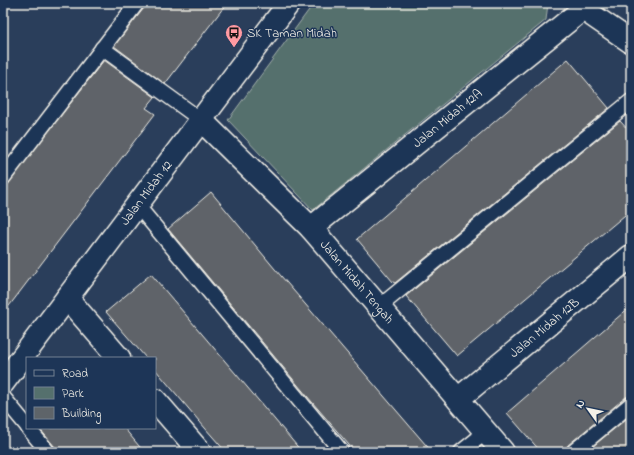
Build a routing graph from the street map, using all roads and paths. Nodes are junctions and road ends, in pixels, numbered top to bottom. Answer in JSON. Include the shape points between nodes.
{"nodes":[{"id":1,"x":137,"y":3,"type":"edge"},
{"id":2,"x":289,"y":3,"type":"edge"},
{"id":3,"x":581,"y":6,"type":"edge"},
{"id":4,"x":631,"y":42,"type":"edge"},
{"id":5,"x":102,"y":48,"type":"junction"},
{"id":6,"x":631,"y":101,"type":"edge"},
{"id":7,"x":201,"y":120,"type":"junction"},
{"id":8,"x":3,"y":178,"type":"edge"},
{"id":9,"x":137,"y":206,"type":"junction"},
{"id":10,"x":311,"y":228,"type":"junction"},
{"id":11,"x":631,"y":256,"type":"edge"},
{"id":12,"x":67,"y":298,"type":"junction"},
{"id":13,"x":379,"y":307,"type":"junction"},
{"id":14,"x":118,"y":357,"type":"edge"},
{"id":15,"x":3,"y":383,"type":"edge"},
{"id":16,"x":3,"y":397,"type":"edge"},
{"id":17,"x":458,"y":399,"type":"junction"},
{"id":18,"x":156,"y":401,"type":"edge"},
{"id":19,"x":631,"y":404,"type":"edge"},
{"id":20,"x":26,"y":425,"type":"edge"},
{"id":21,"x":30,"y":429,"type":"edge"},
{"id":22,"x":486,"y":432,"type":"junction"},
{"id":23,"x":48,"y":452,"type":"edge"},
{"id":24,"x":200,"y":452,"type":"edge"},
{"id":25,"x":342,"y":452,"type":"edge"},
{"id":26,"x":461,"y":452,"type":"edge"},
{"id":27,"x":503,"y":452,"type":"edge"},
{"id":28,"x":573,"y":452,"type":"edge"}],
"edges":[{"from":1,"to":5,"type":"lane"},
{"from":2,"to":7,"type":"street","name":"Jalan Midah 12"},
{"from":3,"to":4,"type":"street"},
{"from":3,"to":10,"type":"street","name":"Jalan Midah 12A"},
{"from":5,"to":7,"type":"lane"},
{"from":5,"to":8,"type":"lane"},
{"from":6,"to":13,"type":"lane"},
{"from":7,"to":9,"type":"street","name":"Jalan Midah 12"},
{"from":7,"to":10,"type":"street","name":"Jalan Midah Tengah"},
{"from":9,"to":12,"type":"street","name":"Jalan Midah 12"},
{"from":9,"to":25,"type":"lane"},
{"from":10,"to":13,"type":"street","name":"Jalan Midah Tengah"},
{"from":11,"to":17,"type":"street","name":"Jalan Midah 12B"},
{"from":12,"to":14,"type":"street"},
{"from":12,"to":15,"type":"street","name":"Jalan Midah 12"},
{"from":13,"to":17,"type":"street","name":"Jalan Midah Tengah"},
{"from":16,"to":20,"type":"lane"},
{"from":17,"to":22,"type":"street","name":"Jalan Midah Tengah"},
{"from":18,"to":24,"type":"street"},
{"from":19,"to":28,"type":"lane"},
{"from":21,"to":23,"type":"lane"},
{"from":22,"to":26,"type":"lane"},
{"from":22,"to":27,"type":"street","name":"Jalan Midah Tengah"}]}
